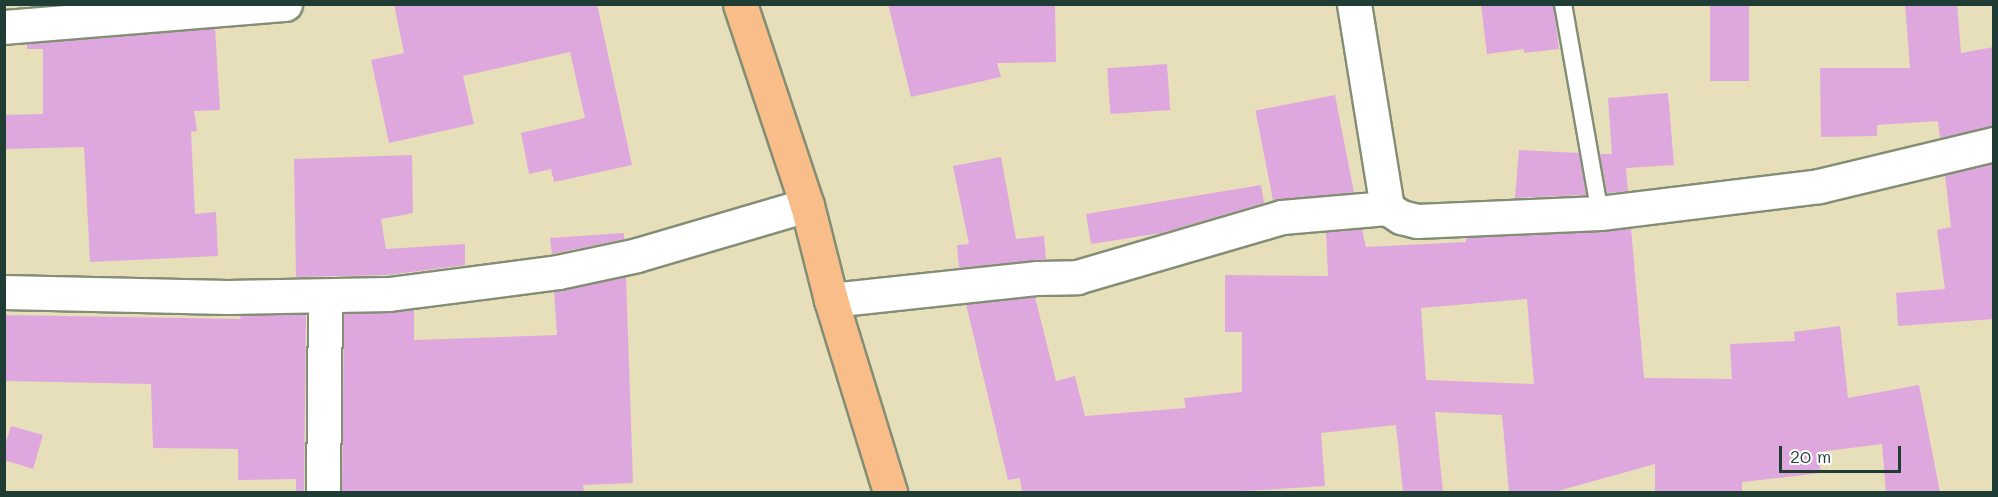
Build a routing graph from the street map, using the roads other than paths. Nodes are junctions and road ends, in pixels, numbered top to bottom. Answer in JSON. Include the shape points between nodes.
{"nodes":[{"id":1,"x":285,"y":4,"type":"edge"},
{"id":2,"x":740,"y":4,"type":"edge"},
{"id":3,"x":1354,"y":4,"type":"edge"},
{"id":4,"x":1563,"y":4,"type":"edge"},
{"id":5,"x":4,"y":27,"type":"edge"},
{"id":6,"x":1994,"y":144,"type":"edge"},
{"id":7,"x":807,"y":205,"type":"junction"},
{"id":8,"x":1387,"y":208,"type":"junction"},
{"id":9,"x":1600,"y":213,"type":"junction"},
{"id":10,"x":4,"y":292,"type":"edge"},
{"id":11,"x":325,"y":296,"type":"junction"},
{"id":12,"x":831,"y":300,"type":"junction"},
{"id":13,"x":323,"y":492,"type":"edge"},
{"id":14,"x":890,"y":492,"type":"edge"}],
"edges":[{"from":1,"to":5,"type":"street"},
{"from":2,"to":7,"type":"main road"},
{"from":3,"to":8,"type":"street"},
{"from":4,"to":9,"type":"lane"},
{"from":6,"to":9,"type":"street","via":[[1819,186]]},
{"from":7,"to":11,"type":"street","via":[[637,255],[558,272],[389,294]]},
{"from":7,"to":12,"type":"main road"},
{"from":8,"to":9,"type":"street","via":[[1401,217],[1417,220]]},
{"from":8,"to":12,"type":"street","via":[[1282,217],[1077,278],[1038,278]]},
{"from":10,"to":11,"type":"street"},
{"from":11,"to":13,"type":"street"},
{"from":12,"to":14,"type":"main road"}]}
